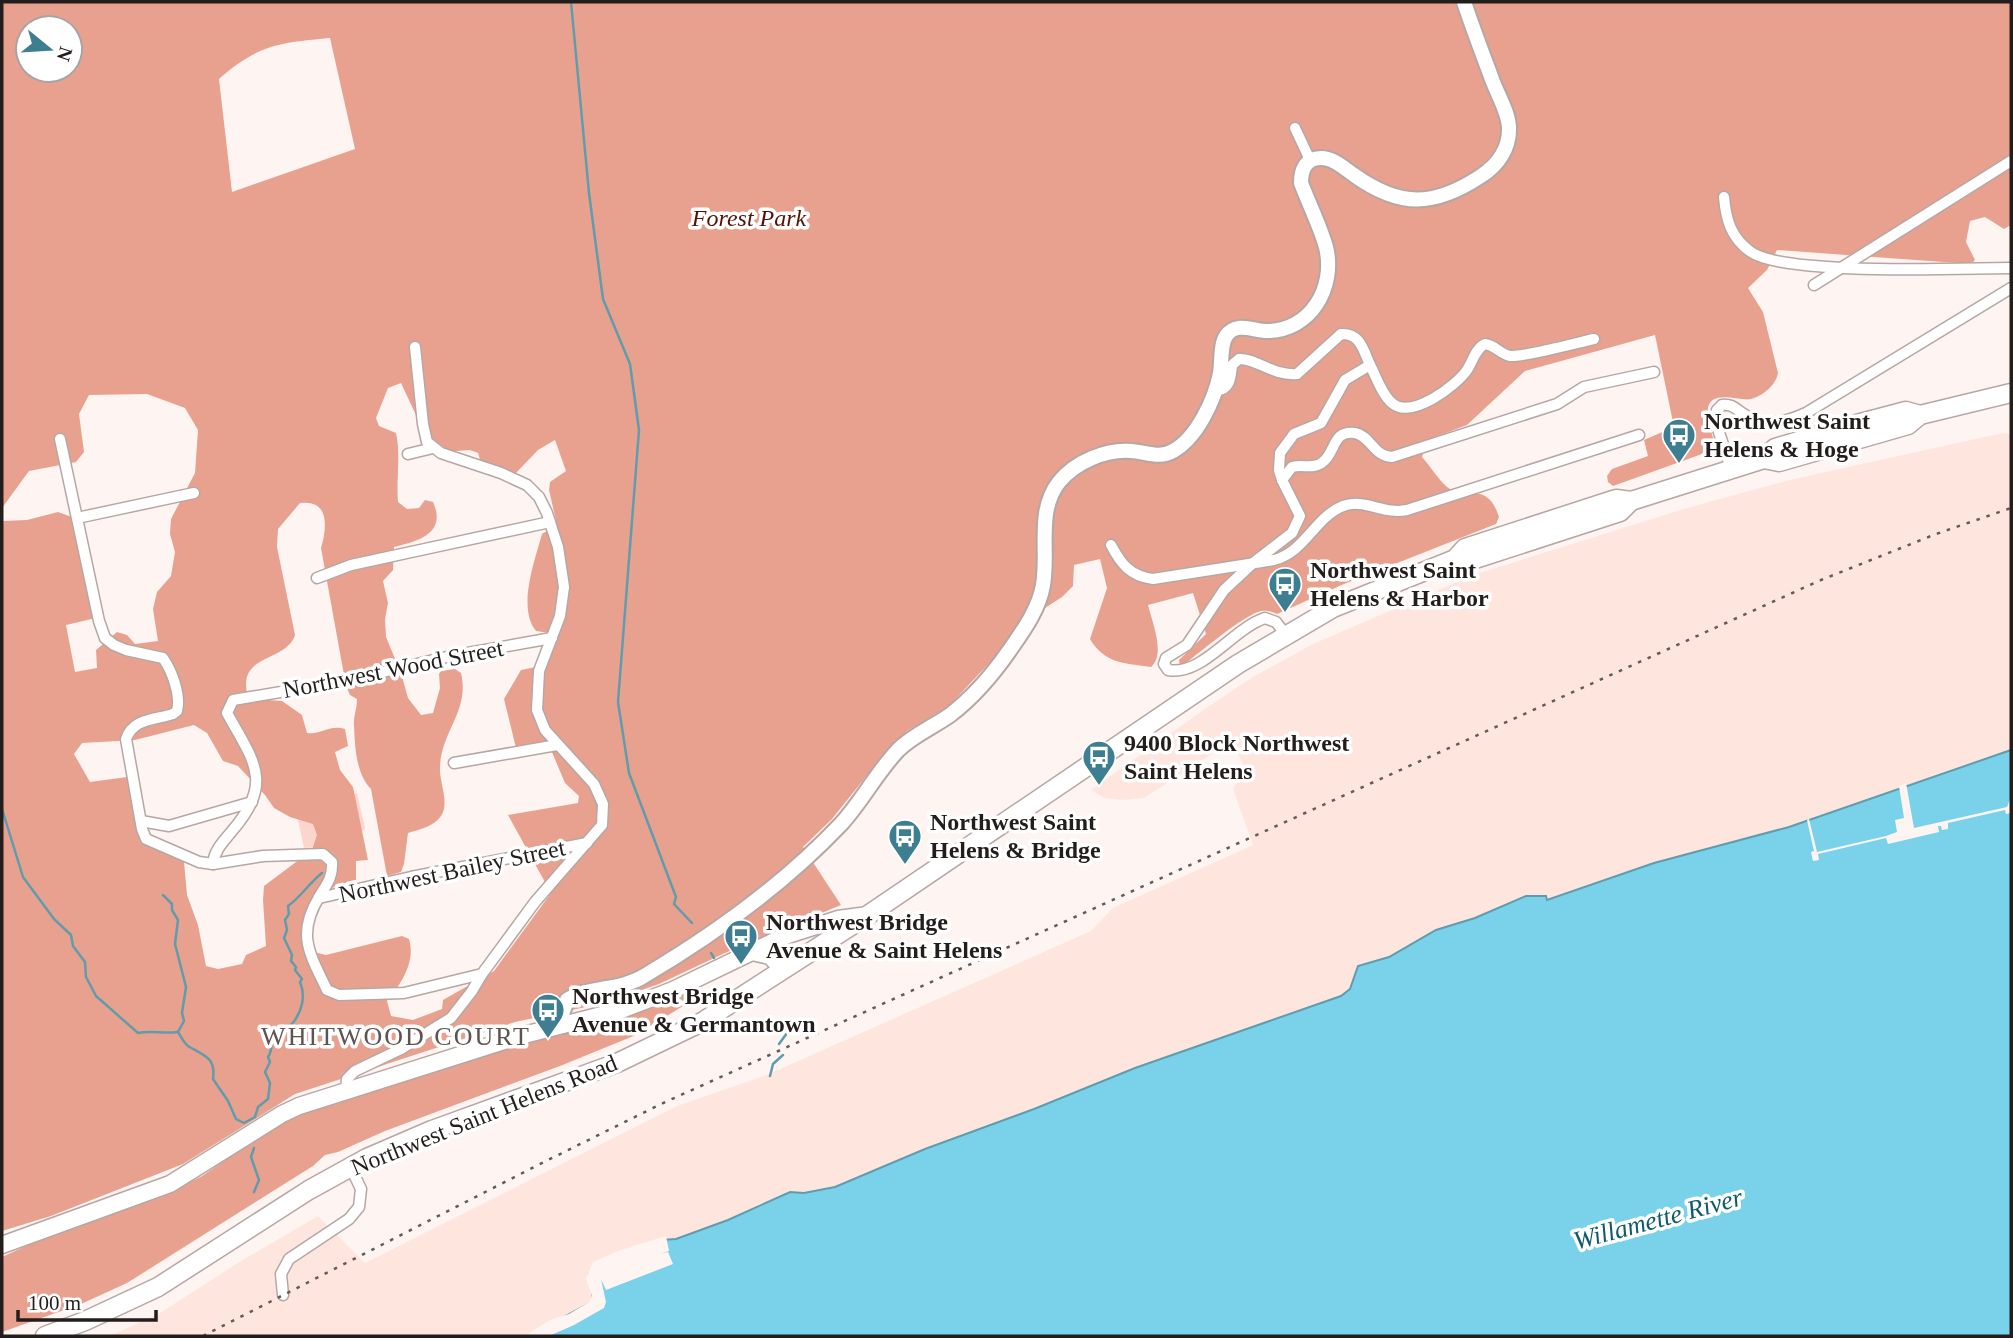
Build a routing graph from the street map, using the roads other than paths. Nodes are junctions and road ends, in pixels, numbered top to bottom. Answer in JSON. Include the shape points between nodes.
{"nodes":[{"id":1,"x":1464,"y":2,"type":"edge"},
{"id":2,"x":1295,"y":128,"type":"dead end"},
{"id":3,"x":1310,"y":160,"type":"junction"},
{"id":4,"x":2011,"y":162,"type":"edge"},
{"id":5,"x":1724,"y":197,"type":"dead end"},
{"id":6,"x":1839,"y":268,"type":"junction"},
{"id":7,"x":2011,"y":268,"type":"edge"},
{"id":8,"x":1814,"y":285,"type":"dead end"},
{"id":9,"x":2011,"y":288,"type":"edge"},
{"id":10,"x":1594,"y":339,"type":"dead end"},
{"id":11,"x":415,"y":347,"type":"dead end"},
{"id":12,"x":1370,"y":365,"type":"junction"},
{"id":13,"x":1654,"y":372,"type":"dead end"},
{"id":14,"x":1215,"y":390,"type":"junction"},
{"id":15,"x":2011,"y":393,"type":"edge"},
{"id":16,"x":1639,"y":435,"type":"dead end"},
{"id":17,"x":60,"y":439,"type":"dead end"},
{"id":18,"x":433,"y":448,"type":"junction"},
{"id":19,"x":408,"y":454,"type":"dead end"},
{"id":20,"x":1731,"y":469,"type":"junction"},
{"id":21,"x":1282,"y":480,"type":"junction"},
{"id":22,"x":194,"y":493,"type":"dead end"},
{"id":23,"x":78,"y":518,"type":"junction"},
{"id":24,"x":550,"y":522,"type":"junction"},
{"id":25,"x":1111,"y":545,"type":"dead end"},
{"id":26,"x":1253,"y":563,"type":"junction"},
{"id":27,"x":317,"y":578,"type":"dead end"},
{"id":28,"x":1286,"y":635,"type":"junction"},
{"id":29,"x":552,"y":638,"type":"junction"},
{"id":30,"x":557,"y":746,"type":"junction"},
{"id":31,"x":454,"y":763,"type":"dead end"},
{"id":32,"x":253,"y":803,"type":"junction"},
{"id":33,"x":141,"y":821,"type":"junction"},
{"id":34,"x":587,"y":843,"type":"junction"},
{"id":35,"x":212,"y":864,"type":"junction"},
{"id":36,"x":318,"y":898,"type":"junction"},
{"id":37,"x":868,"y":915,"type":"junction"},
{"id":38,"x":752,"y":952,"type":"junction"},
{"id":39,"x":783,"y":969,"type":"junction"},
{"id":40,"x":482,"y":974,"type":"junction"},
{"id":41,"x":563,"y":1026,"type":"junction"},
{"id":42,"x":346,"y":1090,"type":"junction"},
{"id":43,"x":351,"y":1166,"type":"junction"},
{"id":44,"x":4,"y":1243,"type":"edge"},
{"id":45,"x":283,"y":1295,"type":"dead end"},
{"id":46,"x":45,"y":1336,"type":"edge"}],
"edges":[{"from":1,"to":3,"type":"main road","via":[[1507,118],[1508,140],[1498,162],[1456,190],[1416,201],[1380,192],[1332,161]]},
{"from":2,"to":3,"type":"street"},
{"from":3,"to":14,"type":"main road","via":[[1302,170],[1301,183],[1326,248],[1324,290],[1312,311],[1292,326],[1265,331],[1241,327],[1229,332]]},
{"from":4,"to":6,"type":"street"},
{"from":5,"to":6,"type":"street","via":[[1733,234],[1753,254],[1779,262]]},
{"from":6,"to":7,"type":"street"},
{"from":6,"to":8,"type":"street"},
{"from":9,"to":20,"type":"street","via":[[1786,422],[1762,422],[1734,406],[1722,405],[1714,420]]},
{"from":10,"to":12,"type":"street","via":[[1517,355],[1485,344],[1457,383],[1412,406],[1391,403]]},
{"from":11,"to":18,"type":"street","via":[[423,424]]},
{"from":12,"to":14,"type":"street","via":[[1357,338],[1341,334],[1297,374],[1236,360],[1231,381]]},
{"from":12,"to":21,"type":"street","via":[[1345,380],[1321,423],[1294,434],[1283,446],[1278,464]]},
{"from":13,"to":21,"type":"street","via":[[1584,387],[1557,404],[1392,457],[1381,455],[1359,434],[1346,433],[1323,463],[1292,467]]},
{"from":14,"to":41,"type":"main road","via":[[1190,437],[1171,453],[1100,455],[1058,483],[1045,512],[1043,586],[1033,613],[1007,654],[950,715],[900,748],[842,823],[750,905],[646,975],[617,988],[568,1000],[561,1017]]},
{"from":15,"to":20,"type":"highway","name":"Northwest Saint Helens Road","via":[[1920,415],[1906,411],[1863,422],[1775,448],[1764,459]]},
{"from":16,"to":26,"type":"street","via":[[1407,510],[1343,506],[1292,553]]},
{"from":17,"to":23,"type":"street"},
{"from":18,"to":19,"type":"street"},
{"from":18,"to":24,"type":"street","via":[[527,485],[539,497]]},
{"from":20,"to":28,"type":"highway","name":"Northwest Saint Helens Road","via":[[1631,501],[1616,499],[1465,548],[1455,559],[1333,608]]},
{"from":21,"to":26,"type":"street","via":[[1300,511],[1300,520],[1292,533]]},
{"from":22,"to":23,"type":"street"},
{"from":23,"to":33,"type":"street","via":[[105,638],[120,649],[163,658],[178,700],[173,714],[138,723],[128,734],[127,751]]},
{"from":24,"to":27,"type":"street","via":[[351,565]]},
{"from":24,"to":29,"type":"street","via":[[564,587]]},
{"from":25,"to":26,"type":"street","via":[[1126,569],[1153,579]]},
{"from":26,"to":28,"type":"street","via":[[1224,590],[1191,641],[1166,659],[1165,667],[1187,669],[1265,618],[1276,622]]},
{"from":28,"to":37,"type":"highway","name":"Northwest Saint Helens Road"},
{"from":29,"to":30,"type":"street","via":[[539,671],[537,710]]},
{"from":29,"to":32,"type":"street","name":"Northwest Wood Street","via":[[233,700],[227,713],[256,771]]},
{"from":30,"to":31,"type":"street"},
{"from":30,"to":34,"type":"street","via":[[594,784],[603,804],[602,825]]},
{"from":32,"to":33,"type":"street","via":[[169,826]]},
{"from":32,"to":35,"type":"street","via":[[218,848]]},
{"from":33,"to":35,"type":"street","via":[[146,839]]},
{"from":34,"to":36,"type":"street","name":"Northwest Bailey Street"},
{"from":34,"to":40,"type":"street","via":[[535,902]]},
{"from":35,"to":36,"type":"street","via":[[323,853],[332,862],[333,876]]},
{"from":36,"to":40,"type":"street","via":[[306,929],[308,950],[332,993],[404,993]]},
{"from":37,"to":38,"type":"main road","via":[[838,919]]},
{"from":37,"to":39,"type":"highway","name":"Northwest Saint Helens Road"},
{"from":38,"to":39,"type":"main road","via":[[770,956]]},
{"from":38,"to":41,"type":"main road","via":[[643,1003]]},
{"from":39,"to":43,"type":"highway","name":"Northwest Saint Helens Road","via":[[702,1022],[618,1063],[432,1130]]},
{"from":40,"to":42,"type":"street","via":[[451,1018],[355,1071],[347,1079]]},
{"from":41,"to":42,"type":"main road"},
{"from":42,"to":44,"type":"main road","via":[[282,1114],[161,1188]]},
{"from":43,"to":45,"type":"street","via":[[361,1189],[359,1207],[349,1219],[289,1259],[281,1273]]},
{"from":43,"to":46,"type":"highway","name":"Northwest Saint Helens Road","via":[[158,1287]]}]}
